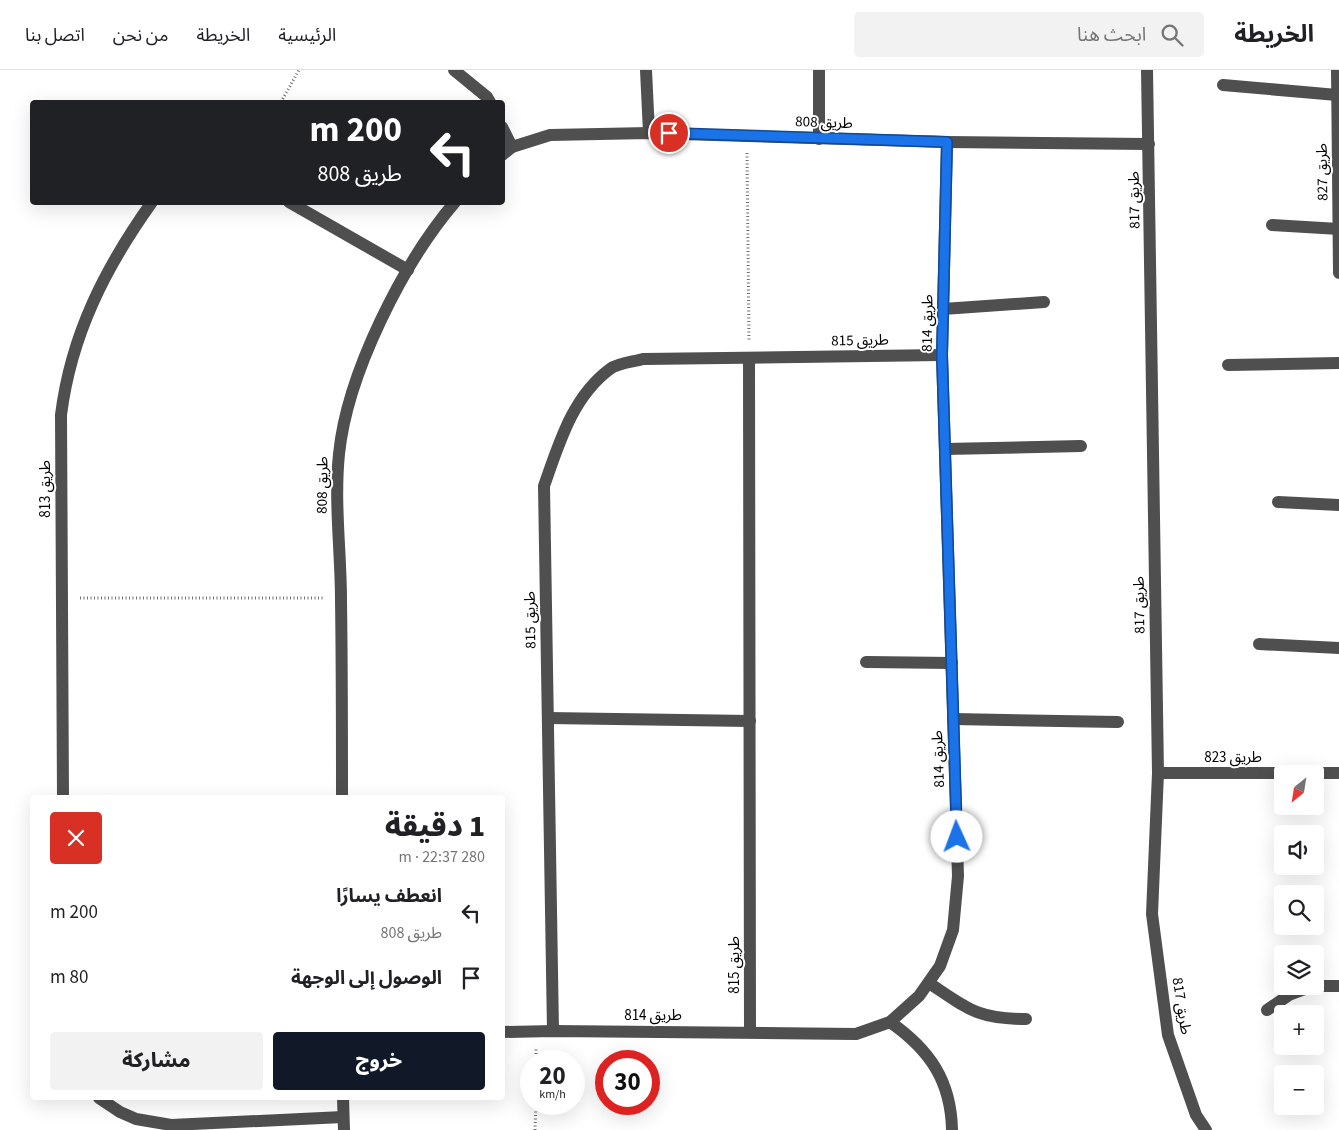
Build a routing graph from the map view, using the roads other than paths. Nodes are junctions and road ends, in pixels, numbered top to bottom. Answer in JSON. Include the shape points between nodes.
{"nodes":[{"id":1,"x":454,"y":70,"type":"edge"},
{"id":2,"x":646,"y":70,"type":"edge"},
{"id":3,"x":819,"y":70,"type":"edge"},
{"id":4,"x":1147,"y":70,"type":"edge"},
{"id":5,"x":1337,"y":70,"type":"edge"},
{"id":6,"x":1223,"y":85,"type":"dead end"},
{"id":7,"x":1337,"y":95,"type":"junction"},
{"id":8,"x":489,"y":100,"type":"edge"},
{"id":9,"x":649,"y":133,"type":"junction"},
{"id":10,"x":819,"y":139,"type":"junction"},
{"id":11,"x":947,"y":142,"type":"junction"},
{"id":12,"x":1149,"y":144,"type":"junction"},
{"id":13,"x":507,"y":151,"type":"edge"},
{"id":14,"x":150,"y":205,"type":"edge"},
{"id":15,"x":294,"y":205,"type":"edge"},
{"id":16,"x":453,"y":205,"type":"edge"},
{"id":17,"x":1272,"y":226,"type":"dead end"},
{"id":18,"x":1338,"y":229,"type":"edge"},
{"id":19,"x":408,"y":270,"type":"junction"},
{"id":20,"x":1339,"y":273,"type":"edge"},
{"id":21,"x":1044,"y":302,"type":"dead end"},
{"id":22,"x":943,"y":309,"type":"junction"},
{"id":23,"x":942,"y":355,"type":"junction"},
{"id":24,"x":749,"y":358,"type":"junction"},
{"id":25,"x":1339,"y":363,"type":"edge"},
{"id":26,"x":1228,"y":365,"type":"dead end"},
{"id":27,"x":1081,"y":446,"type":"dead end"},
{"id":28,"x":945,"y":449,"type":"junction"},
{"id":29,"x":1278,"y":502,"type":"dead end"},
{"id":30,"x":1339,"y":505,"type":"edge"},
{"id":31,"x":1259,"y":644,"type":"dead end"},
{"id":32,"x":1339,"y":648,"type":"edge"},
{"id":33,"x":866,"y":662,"type":"dead end"},
{"id":34,"x":952,"y":663,"type":"junction"},
{"id":35,"x":548,"y":718,"type":"junction"},
{"id":36,"x":953,"y":719,"type":"junction"},
{"id":37,"x":750,"y":721,"type":"junction"},
{"id":38,"x":1118,"y":722,"type":"dead end"},
{"id":39,"x":1158,"y":773,"type":"junction"},
{"id":40,"x":1339,"y":773,"type":"edge"},
{"id":41,"x":63,"y":795,"type":"edge"},
{"id":42,"x":342,"y":795,"type":"edge"},
{"id":43,"x":929,"y":983,"type":"junction"},
{"id":44,"x":1324,"y":986,"type":"edge"},
{"id":45,"x":1339,"y":986,"type":"edge"},
{"id":46,"x":1289,"y":995,"type":"edge"},
{"id":47,"x":1267,"y":1010,"type":"dead end"},
{"id":48,"x":1026,"y":1019,"type":"dead end"},
{"id":49,"x":890,"y":1022,"type":"junction"},
{"id":50,"x":553,"y":1031,"type":"junction"},
{"id":51,"x":505,"y":1032,"type":"edge"},
{"id":52,"x":750,"y":1032,"type":"junction"},
{"id":53,"x":102,"y":1100,"type":"edge"},
{"id":54,"x":343,"y":1100,"type":"edge"},
{"id":55,"x":136,"y":1124,"type":"edge"},
{"id":56,"x":343,"y":1124,"type":"edge"},
{"id":57,"x":952,"y":1130,"type":"edge"},
{"id":58,"x":1206,"y":1130,"type":"edge"}],
"edges":[{"from":1,"to":8,"type":"street"},
{"from":2,"to":9,"type":"street"},
{"from":3,"to":10,"type":"street"},
{"from":4,"to":12,"type":"street","name":"طريق 817"},
{"from":5,"to":7,"type":"street","name":"طريق 827"},
{"from":6,"to":7,"type":"street"},
{"from":7,"to":18,"type":"street","name":"طريق 827"},
{"from":9,"to":10,"type":"street","name":"طريق 808"},
{"from":9,"to":13,"type":"street","name":"طريق 808","via":[[550,135]]},
{"from":10,"to":11,"type":"street","name":"طريق 808"},
{"from":11,"to":12,"type":"street","name":"طريق 808"},
{"from":11,"to":22,"type":"street","name":"طريق 814"},
{"from":12,"to":39,"type":"street","name":"طريق 817"},
{"from":14,"to":41,"type":"street","name":"طريق 813","via":[[87,312],[69,362],[61,415]]},
{"from":15,"to":19,"type":"street"},
{"from":16,"to":19,"type":"street","name":"طريق 808"},
{"from":17,"to":18,"type":"street"},
{"from":18,"to":20,"type":"street","name":"طريق 827"},
{"from":19,"to":42,"type":"street","name":"طريق 808","via":[[357,374],[344,425],[337,478]]},
{"from":21,"to":22,"type":"street"},
{"from":22,"to":23,"type":"street","name":"طريق 814"},
{"from":23,"to":24,"type":"street","name":"طريق 815"},
{"from":23,"to":28,"type":"street","name":"طريق 814"},
{"from":24,"to":35,"type":"street","name":"طريق 815","via":[[643,359],[611,368],[583,396],[564,427],[544,486]]},
{"from":24,"to":37,"type":"street","name":"طريق 815"},
{"from":25,"to":26,"type":"street"},
{"from":27,"to":28,"type":"street"},
{"from":28,"to":34,"type":"street","name":"طريق 814"},
{"from":29,"to":30,"type":"street"},
{"from":31,"to":32,"type":"street"},
{"from":33,"to":34,"type":"street"},
{"from":34,"to":36,"type":"street","name":"طريق 814"},
{"from":35,"to":37,"type":"street"},
{"from":35,"to":50,"type":"street","name":"طريق 815"},
{"from":36,"to":38,"type":"street"},
{"from":36,"to":43,"type":"street","name":"طريق 814","via":[[958,876],[953,930],[940,966]]},
{"from":37,"to":52,"type":"street","name":"طريق 815"},
{"from":39,"to":40,"type":"street","name":"طريق 823"},
{"from":39,"to":58,"type":"street","name":"طريق 817","via":[[1152,914],[1168,1035],[1196,1115]]},
{"from":43,"to":48,"type":"street","via":[[975,1013],[999,1019]]},
{"from":43,"to":49,"type":"street","name":"طريق 814"},
{"from":44,"to":45,"type":"street"},
{"from":46,"to":47,"type":"street"},
{"from":49,"to":52,"type":"street","name":"طريق 814","via":[[856,1034]]},
{"from":49,"to":57,"type":"street","via":[[908,1034],[936,1068],[952,1108]]},
{"from":50,"to":51,"type":"street","name":"طريق 814"},
{"from":50,"to":52,"type":"street","name":"طريق 814"},
{"from":53,"to":55,"type":"street"},
{"from":54,"to":56,"type":"street"},
{"from":55,"to":56,"type":"street"}]}
